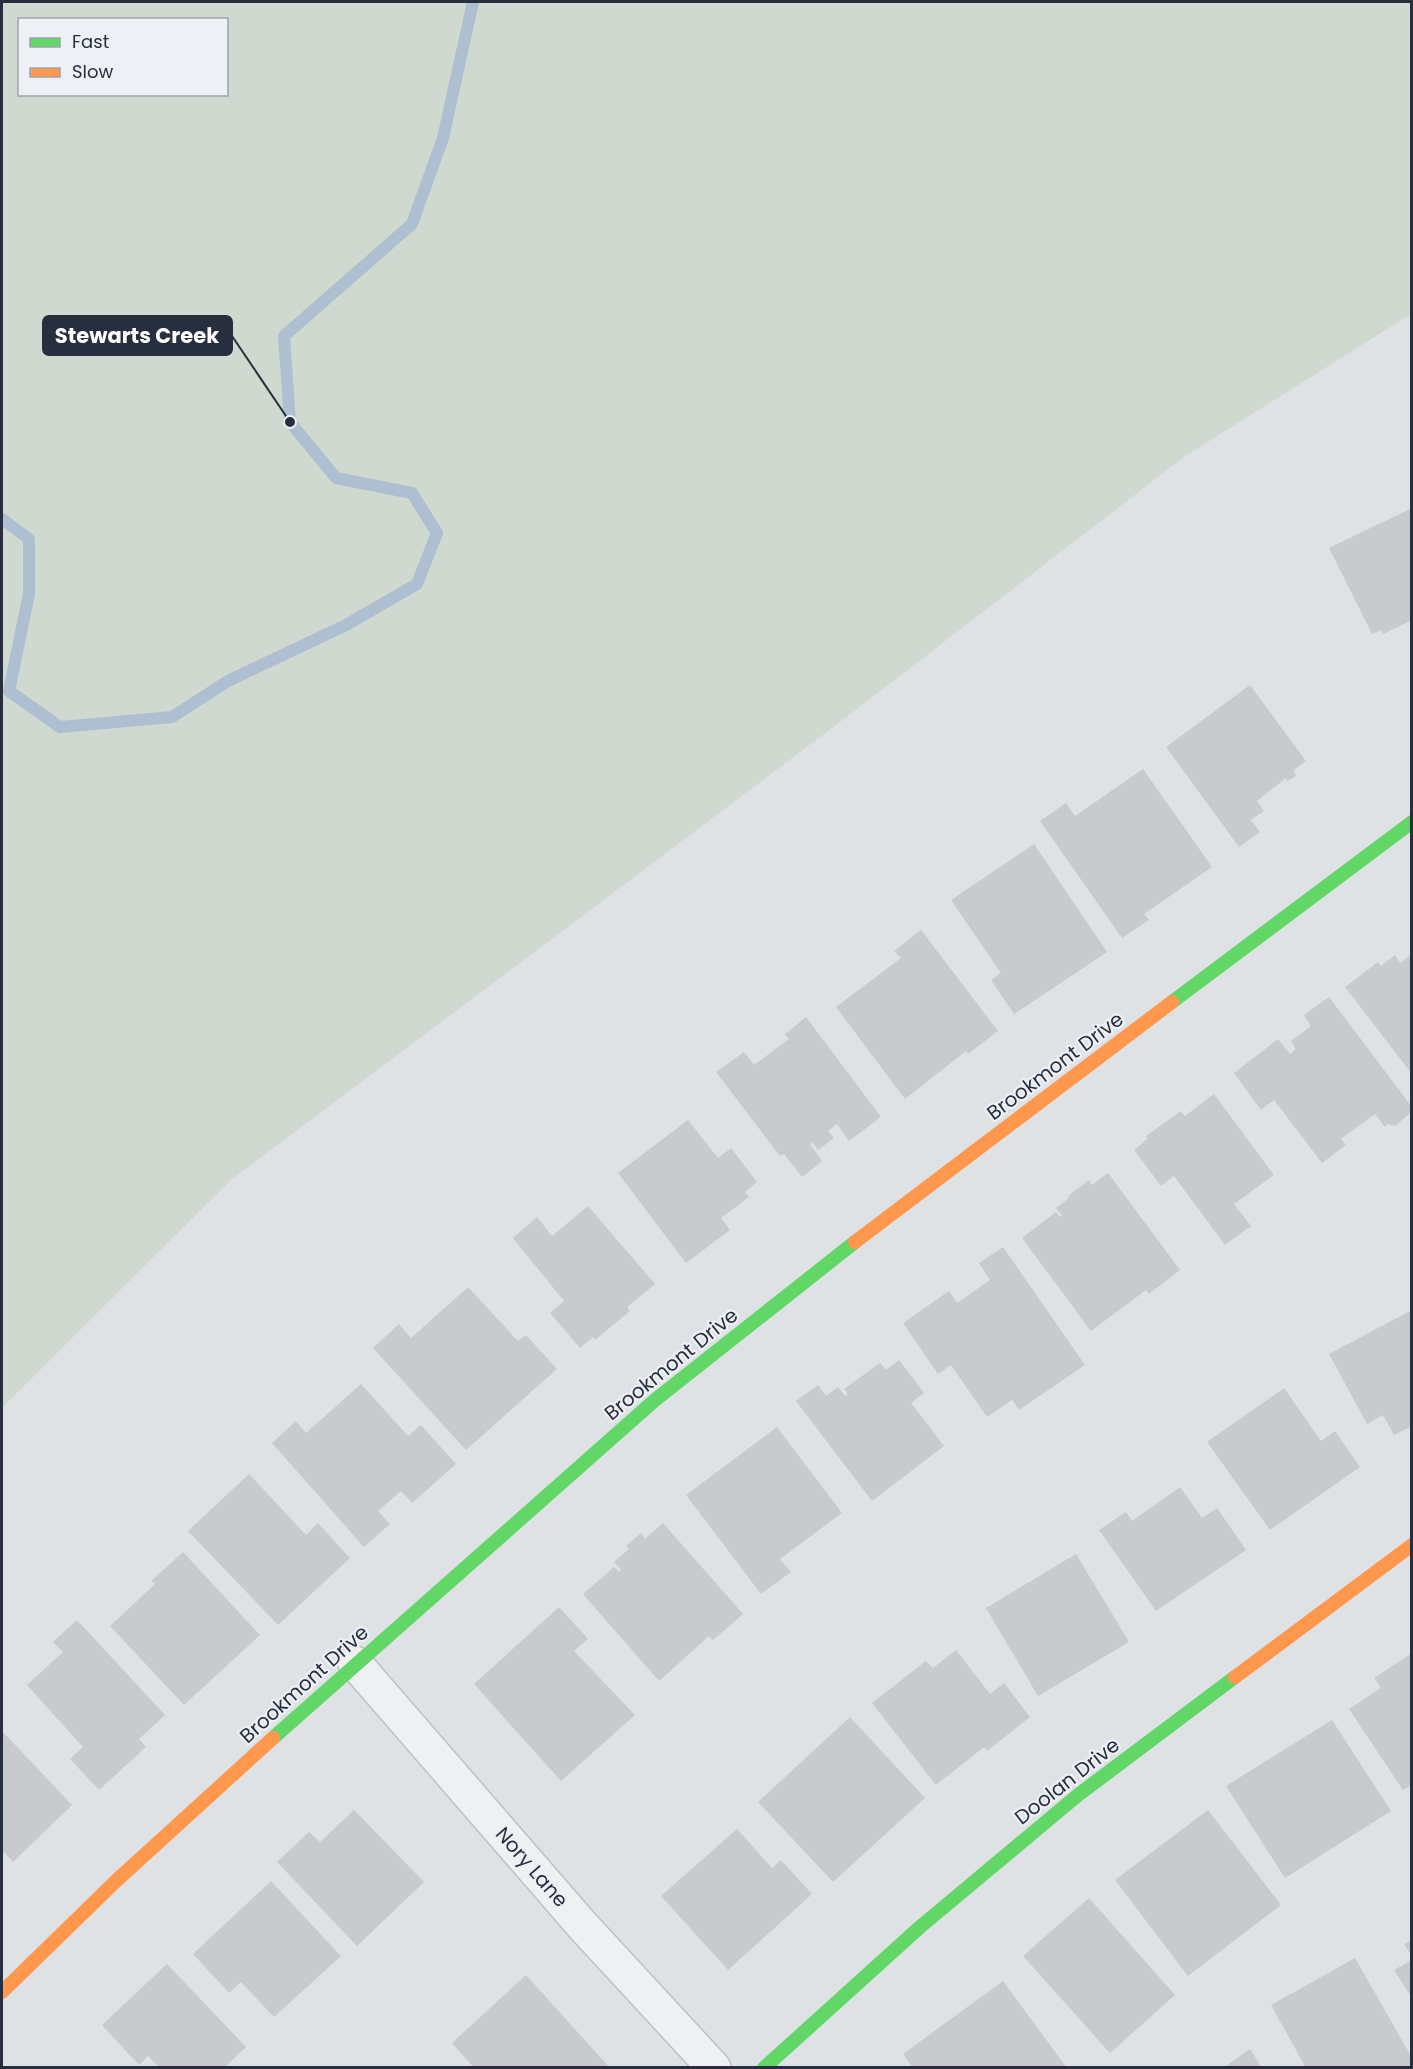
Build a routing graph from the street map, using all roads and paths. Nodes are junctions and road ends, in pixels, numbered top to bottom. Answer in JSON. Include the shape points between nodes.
{"nodes":[{"id":1,"x":1412,"y":822,"type":"edge"},
{"id":2,"x":1412,"y":1545,"type":"edge"},
{"id":3,"x":355,"y":1663,"type":"junction"},
{"id":4,"x":2,"y":1992,"type":"edge"},
{"id":5,"x":714,"y":2067,"type":"edge"},
{"id":6,"x":764,"y":2067,"type":"edge"}],
"edges":[{"from":1,"to":3,"type":"street","name":"Brookmont Drive","via":[[866,1233],[655,1400]]},
{"from":2,"to":6,"type":"street","name":"Doolan Drive","via":[[1078,1795],[920,1927]]},
{"from":3,"to":4,"type":"street","name":"Brookmont Drive","via":[[117,1880]]},
{"from":3,"to":5,"type":"street","name":"Nory Lane","via":[[582,1925]]}]}
